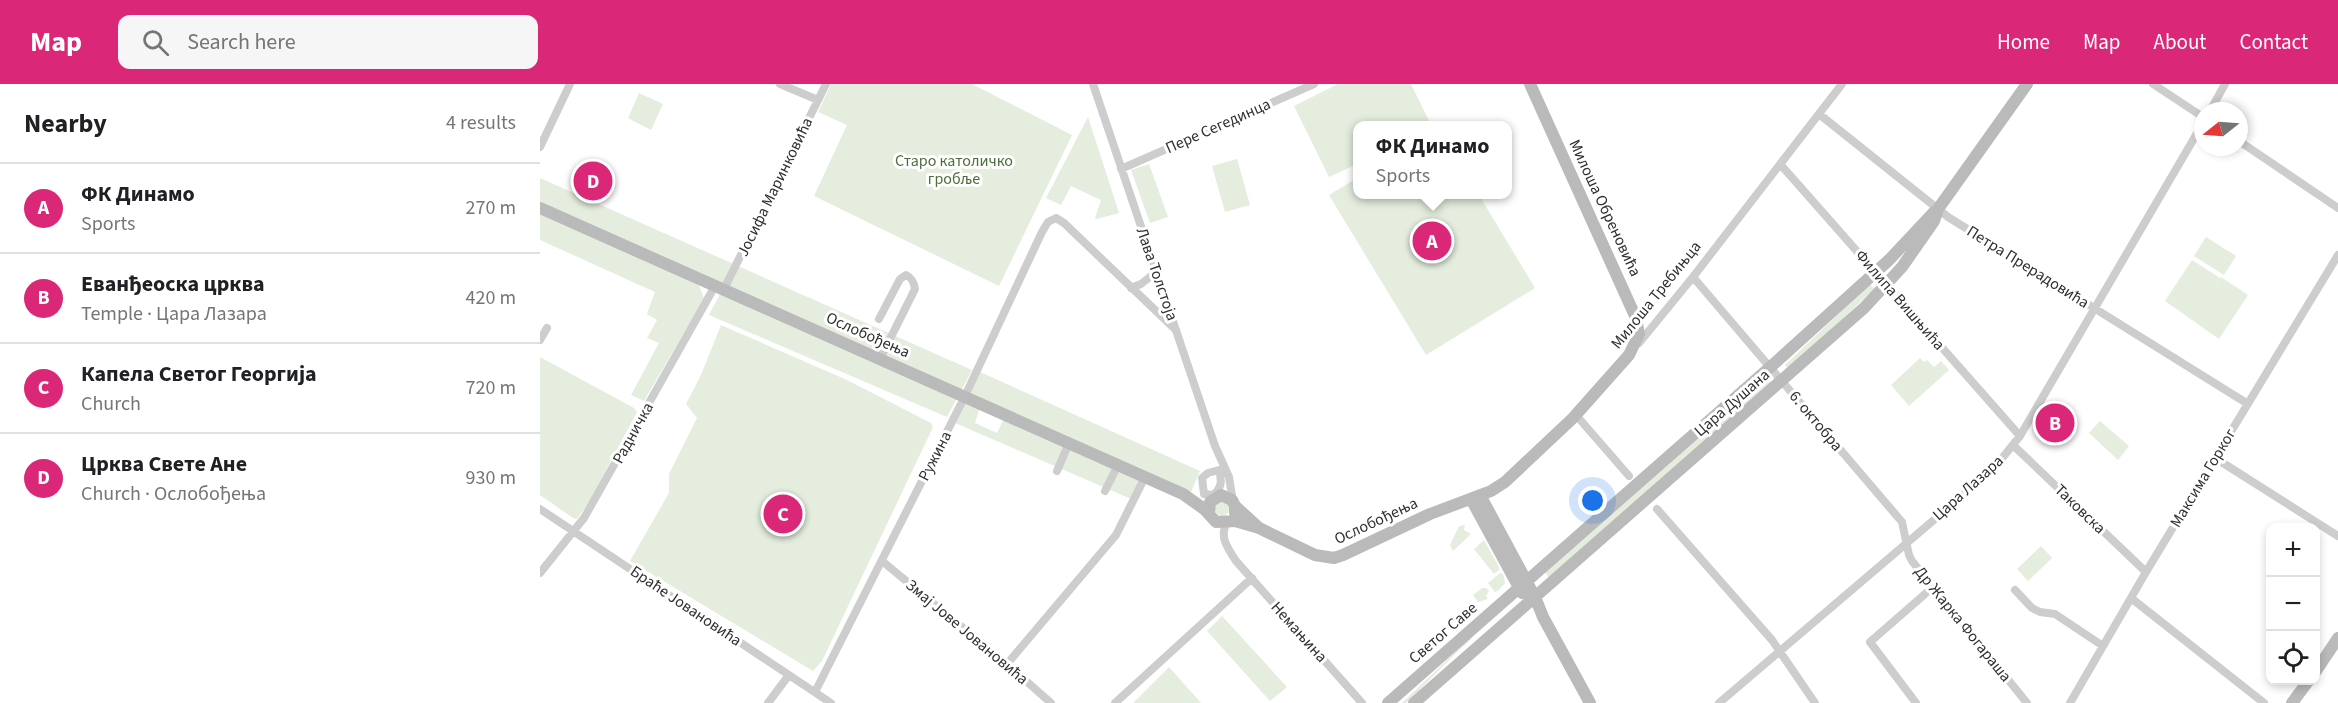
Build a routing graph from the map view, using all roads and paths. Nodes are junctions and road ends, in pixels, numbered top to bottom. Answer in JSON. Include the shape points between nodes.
{"nodes":[{"id":1,"x":570,"y":84,"type":"edge"},
{"id":2,"x":780,"y":84,"type":"edge"},
{"id":3,"x":826,"y":84,"type":"edge"},
{"id":4,"x":1093,"y":84,"type":"edge"},
{"id":5,"x":1314,"y":84,"type":"edge"},
{"id":6,"x":1530,"y":84,"type":"edge"},
{"id":7,"x":1842,"y":84,"type":"edge"},
{"id":8,"x":2027,"y":84,"type":"edge"},
{"id":9,"x":2153,"y":84,"type":"edge"},
{"id":10,"x":2225,"y":84,"type":"edge"},
{"id":11,"x":818,"y":100,"type":"junction"},
{"id":12,"x":2215,"y":102,"type":"edge"},
{"id":13,"x":2194,"y":111,"type":"edge"},
{"id":14,"x":1819,"y":114,"type":"junction"},
{"id":15,"x":2194,"y":138,"type":"edge"},
{"id":16,"x":540,"y":147,"type":"edge"},
{"id":17,"x":2248,"y":147,"type":"edge"},
{"id":18,"x":1780,"y":164,"type":"junction"},
{"id":19,"x":1121,"y":169,"type":"junction"},
{"id":20,"x":540,"y":208,"type":"edge"},
{"id":21,"x":2338,"y":208,"type":"edge"},
{"id":22,"x":1938,"y":209,"type":"junction"},
{"id":23,"x":2338,"y":255,"type":"edge"},
{"id":24,"x":1156,"y":272,"type":"junction"},
{"id":25,"x":1875,"y":272,"type":"junction"},
{"id":26,"x":1693,"y":278,"type":"junction"},
{"id":27,"x":1887,"y":285,"type":"junction"},
{"id":28,"x":720,"y":288,"type":"junction"},
{"id":29,"x":1131,"y":288,"type":"junction"},
{"id":30,"x":2095,"y":309,"type":"junction"},
{"id":31,"x":1636,"y":318,"type":"junction"},
{"id":32,"x":879,"y":319,"type":"dead end"},
{"id":33,"x":1659,"y":319,"type":"junction"},
{"id":34,"x":547,"y":328,"type":"dead end"},
{"id":35,"x":1176,"y":330,"type":"junction"},
{"id":36,"x":540,"y":340,"type":"edge"},
{"id":37,"x":1634,"y":348,"type":"junction"},
{"id":38,"x":880,"y":359,"type":"junction"},
{"id":39,"x":1770,"y":367,"type":"junction"},
{"id":40,"x":1782,"y":381,"type":"junction"},
{"id":41,"x":964,"y":396,"type":"junction"},
{"id":42,"x":2248,"y":404,"type":"junction"},
{"id":43,"x":1576,"y":415,"type":"junction"},
{"id":44,"x":2020,"y":436,"type":"junction"},
{"id":45,"x":1069,"y":443,"type":"junction"},
{"id":46,"x":2014,"y":446,"type":"junction"},
{"id":47,"x":2215,"y":458,"type":"junction"},
{"id":48,"x":1118,"y":465,"type":"junction"},
{"id":49,"x":1218,"y":467,"type":"junction"},
{"id":50,"x":1057,"y":471,"type":"dead end"},
{"id":51,"x":1629,"y":476,"type":"dead end"},
{"id":52,"x":1145,"y":477,"type":"junction"},
{"id":53,"x":1105,"y":491,"type":"dead end"},
{"id":54,"x":1183,"y":494,"type":"junction"},
{"id":55,"x":1217,"y":496,"type":"junction"},
{"id":56,"x":1475,"y":497,"type":"junction"},
{"id":57,"x":1234,"y":504,"type":"junction"},
{"id":58,"x":540,"y":509,"type":"edge"},
{"id":59,"x":1657,"y":509,"type":"dead end"},
{"id":60,"x":1211,"y":517,"type":"junction"},
{"id":61,"x":1228,"y":522,"type":"junction"},
{"id":62,"x":1259,"y":528,"type":"junction"},
{"id":63,"x":573,"y":531,"type":"junction"},
{"id":64,"x":2338,"y":536,"type":"edge"},
{"id":65,"x":1907,"y":542,"type":"junction"},
{"id":66,"x":882,"y":561,"type":"junction"},
{"id":67,"x":1236,"y":561,"type":"junction"},
{"id":68,"x":2146,"y":572,"type":"junction"},
{"id":69,"x":540,"y":573,"type":"edge"},
{"id":70,"x":1251,"y":578,"type":"junction"},
{"id":71,"x":1522,"y":583,"type":"junction"},
{"id":72,"x":1933,"y":587,"type":"junction"},
{"id":73,"x":2015,"y":590,"type":"dead end"},
{"id":74,"x":2131,"y":598,"type":"junction"},
{"id":75,"x":1532,"y":600,"type":"junction"},
{"id":76,"x":2338,"y":638,"type":"edge"},
{"id":77,"x":2103,"y":646,"type":"junction"},
{"id":78,"x":1780,"y":651,"type":"junction"},
{"id":79,"x":1007,"y":664,"type":"junction"},
{"id":80,"x":2320,"y":665,"type":"edge"},
{"id":81,"x":789,"y":675,"type":"junction"},
{"id":82,"x":2306,"y":685,"type":"edge"},
{"id":83,"x":815,"y":692,"type":"junction"},
{"id":84,"x":768,"y":703,"type":"edge"},
{"id":85,"x":831,"y":703,"type":"edge"},
{"id":86,"x":1051,"y":703,"type":"edge"},
{"id":87,"x":1115,"y":703,"type":"edge"},
{"id":88,"x":1362,"y":703,"type":"edge"},
{"id":89,"x":1388,"y":703,"type":"edge"},
{"id":90,"x":1414,"y":703,"type":"edge"},
{"id":91,"x":1590,"y":703,"type":"edge"},
{"id":92,"x":1719,"y":703,"type":"edge"},
{"id":93,"x":1815,"y":703,"type":"edge"},
{"id":94,"x":1916,"y":703,"type":"edge"},
{"id":95,"x":2027,"y":703,"type":"edge"},
{"id":96,"x":2070,"y":703,"type":"edge"},
{"id":97,"x":2264,"y":703,"type":"edge"},
{"id":98,"x":2292,"y":703,"type":"edge"}],
"edges":[{"from":1,"to":16,"type":"street"},
{"from":2,"to":11,"type":"street"},
{"from":3,"to":11,"type":"street","name":"Јосифа Маринковића"},
{"from":4,"to":19,"type":"street","name":"Лава Толстоја"},
{"from":5,"to":19,"type":"street","name":"Пере Сегединца"},
{"from":6,"to":31,"type":"street","name":"Милоша Обреновића"},
{"from":7,"to":14,"type":"street","name":"Милоша Требињца"},
{"from":8,"to":22,"type":"street","name":"Цара Душана"},
{"from":9,"to":13,"type":"street"},
{"from":10,"to":12,"type":"street"},
{"from":11,"to":28,"type":"street","name":"Јосифа Маринковића"},
{"from":14,"to":18,"type":"street","name":"Милоша Требињца"},
{"from":14,"to":22,"type":"street","name":"Петра Прерадовића"},
{"from":15,"to":30,"type":"street","name":"Цара Лазара"},
{"from":17,"to":21,"type":"street"},
{"from":18,"to":25,"type":"street","name":"Филипа Вишњића"},
{"from":18,"to":26,"type":"street","name":"Милоша Требињца"},
{"from":19,"to":24,"type":"street","name":"Лава Толстоја"},
{"from":20,"to":28,"type":"street","name":"Ослобођења"},
{"from":22,"to":25,"type":"street","name":"Цара Душана"},
{"from":22,"to":27,"type":"street","name":"Цара Душана","via":[[1924,238]]},
{"from":22,"to":30,"type":"street","name":"Петра Прерадовића"},
{"from":23,"to":42,"type":"street","name":"Максима Горког"},
{"from":24,"to":29,"type":"street"},
{"from":24,"to":35,"type":"street","name":"Лава Толстоја"},
{"from":25,"to":27,"type":"street","name":"Филипа Вишњића"},
{"from":25,"to":39,"type":"street","name":"Цара Душана"},
{"from":26,"to":33,"type":"street","name":"Милоша Требињца"},
{"from":26,"to":39,"type":"street","name":"6. октобра"},
{"from":27,"to":40,"type":"street","name":"Цара Душана"},
{"from":27,"to":44,"type":"street","name":"Филипа Вишњића"},
{"from":28,"to":38,"type":"street","name":"Ослобођења"},
{"from":28,"to":63,"type":"street","name":"Радничка"},
{"from":29,"to":35,"type":"street"},
{"from":29,"to":41,"type":"street","name":"Ружина","via":[[1064,223],[1052,219],[1042,232]]},
{"from":30,"to":42,"type":"street","name":"Петра Прерадовића"},
{"from":30,"to":44,"type":"street","name":"Цара Лазара"},
{"from":31,"to":33,"type":"street"},
{"from":31,"to":37,"type":"street","name":"Милоша Обреновића","via":[[1640,334]]},
{"from":32,"to":38,"type":"street","via":[[900,279],[910,277],[915,290]]},
{"from":33,"to":37,"type":"street","name":"Милоша Требињца"},
{"from":34,"to":36,"type":"street"},
{"from":35,"to":49,"type":"street","name":"Лава Толстоја"},
{"from":37,"to":43,"type":"street","name":"Милоша Требињца"},
{"from":38,"to":41,"type":"street","name":"Ослобођења"},
{"from":39,"to":40,"type":"street","name":"6. октобра"},
{"from":39,"to":71,"type":"street","name":"Цара Душана"},
{"from":40,"to":65,"type":"street","name":"6. октобра","via":[[1902,522]]},
{"from":40,"to":75,"type":"street","name":"Цара Душана"},
{"from":41,"to":45,"type":"street","name":"Ослобођења"},
{"from":41,"to":66,"type":"street","name":"Ружина"},
{"from":42,"to":47,"type":"street","name":"Максима Горког"},
{"from":43,"to":51,"type":"street"},
{"from":43,"to":56,"type":"street","name":"Милоша Требињца","via":[[1505,482]]},
{"from":44,"to":46,"type":"street","name":"Цара Лазара"},
{"from":45,"to":48,"type":"street","name":"Ослобођења"},
{"from":45,"to":50,"type":"street"},
{"from":46,"to":65,"type":"street","name":"Цара Лазара"},
{"from":46,"to":68,"type":"street","name":"Таковска"},
{"from":47,"to":64,"type":"street"},
{"from":47,"to":68,"type":"street","name":"Максима Горког"},
{"from":48,"to":52,"type":"street","name":"Ослобођења"},
{"from":48,"to":53,"type":"street"},
{"from":49,"to":55,"type":"street","name":"Лава Толстоја","via":[[1225,481]]},
{"from":49,"to":57,"type":"street","name":"Лава Толстоја","via":[[1229,477]]},
{"from":52,"to":54,"type":"street","name":"Ослобођења"},
{"from":52,"to":79,"type":"street","via":[[1116,535]]},
{"from":54,"to":55,"type":"street","name":"Ослобођења"},
{"from":54,"to":60,"type":"street","name":"Ослобођења"},
{"from":55,"to":57,"type":"street","via":[[1226,496]]},
{"from":55,"to":60,"type":"street","via":[[1209,504]]},
{"from":56,"to":62,"type":"street","name":"Ослобођења","via":[[1334,558],[1315,555]]},
{"from":56,"to":71,"type":"street"},
{"from":57,"to":61,"type":"street","via":[[1235,513]]},
{"from":57,"to":62,"type":"street","name":"Ослобођења"},
{"from":58,"to":63,"type":"street","name":"Браће Јовановића"},
{"from":59,"to":78,"type":"street"},
{"from":60,"to":61,"type":"street","via":[[1220,523]]},
{"from":60,"to":67,"type":"street","via":[[1221,546]]},
{"from":61,"to":62,"type":"street"},
{"from":61,"to":67,"type":"street","via":[[1223,529],[1224,540]]},
{"from":63,"to":69,"type":"street","name":"Радничка"},
{"from":63,"to":81,"type":"street","name":"Браће Јовановића"},
{"from":65,"to":72,"type":"street","name":"Др Жарка Фогараша","via":[[1909,555]]},
{"from":65,"to":78,"type":"street","name":"Цара Лазара"},
{"from":66,"to":79,"type":"street","name":"Змај Јове Јовановића"},
{"from":66,"to":83,"type":"street","name":"Ружина"},
{"from":67,"to":70,"type":"street","name":"Немањина"},
{"from":68,"to":74,"type":"street","name":"Максима Горког"},
{"from":70,"to":87,"type":"street"},
{"from":70,"to":88,"type":"street","name":"Немањина"},
{"from":71,"to":75,"type":"street"},
{"from":71,"to":89,"type":"street","name":"Светог Саве"},
{"from":72,"to":94,"type":"street","via":[[1870,642]]},
{"from":72,"to":95,"type":"street","name":"Др Жарка Фогараша"},
{"from":73,"to":77,"type":"street","via":[[2032,608],[2055,614]]},
{"from":74,"to":77,"type":"street","name":"Максима Горког"},
{"from":74,"to":97,"type":"street"},
{"from":75,"to":90,"type":"street","name":"Светог Саве"},
{"from":75,"to":91,"type":"street"},
{"from":76,"to":80,"type":"street"},
{"from":77,"to":96,"type":"street","name":"Максима Горког"},
{"from":78,"to":92,"type":"street","name":"Цара Лазара"},
{"from":78,"to":93,"type":"street"},
{"from":79,"to":86,"type":"street","name":"Змај Јове Јовановића"},
{"from":81,"to":83,"type":"street","name":"Браће Јовановића"},
{"from":81,"to":84,"type":"street"},
{"from":82,"to":98,"type":"street"},
{"from":83,"to":85,"type":"street","name":"Браће Јовановића"}]}
